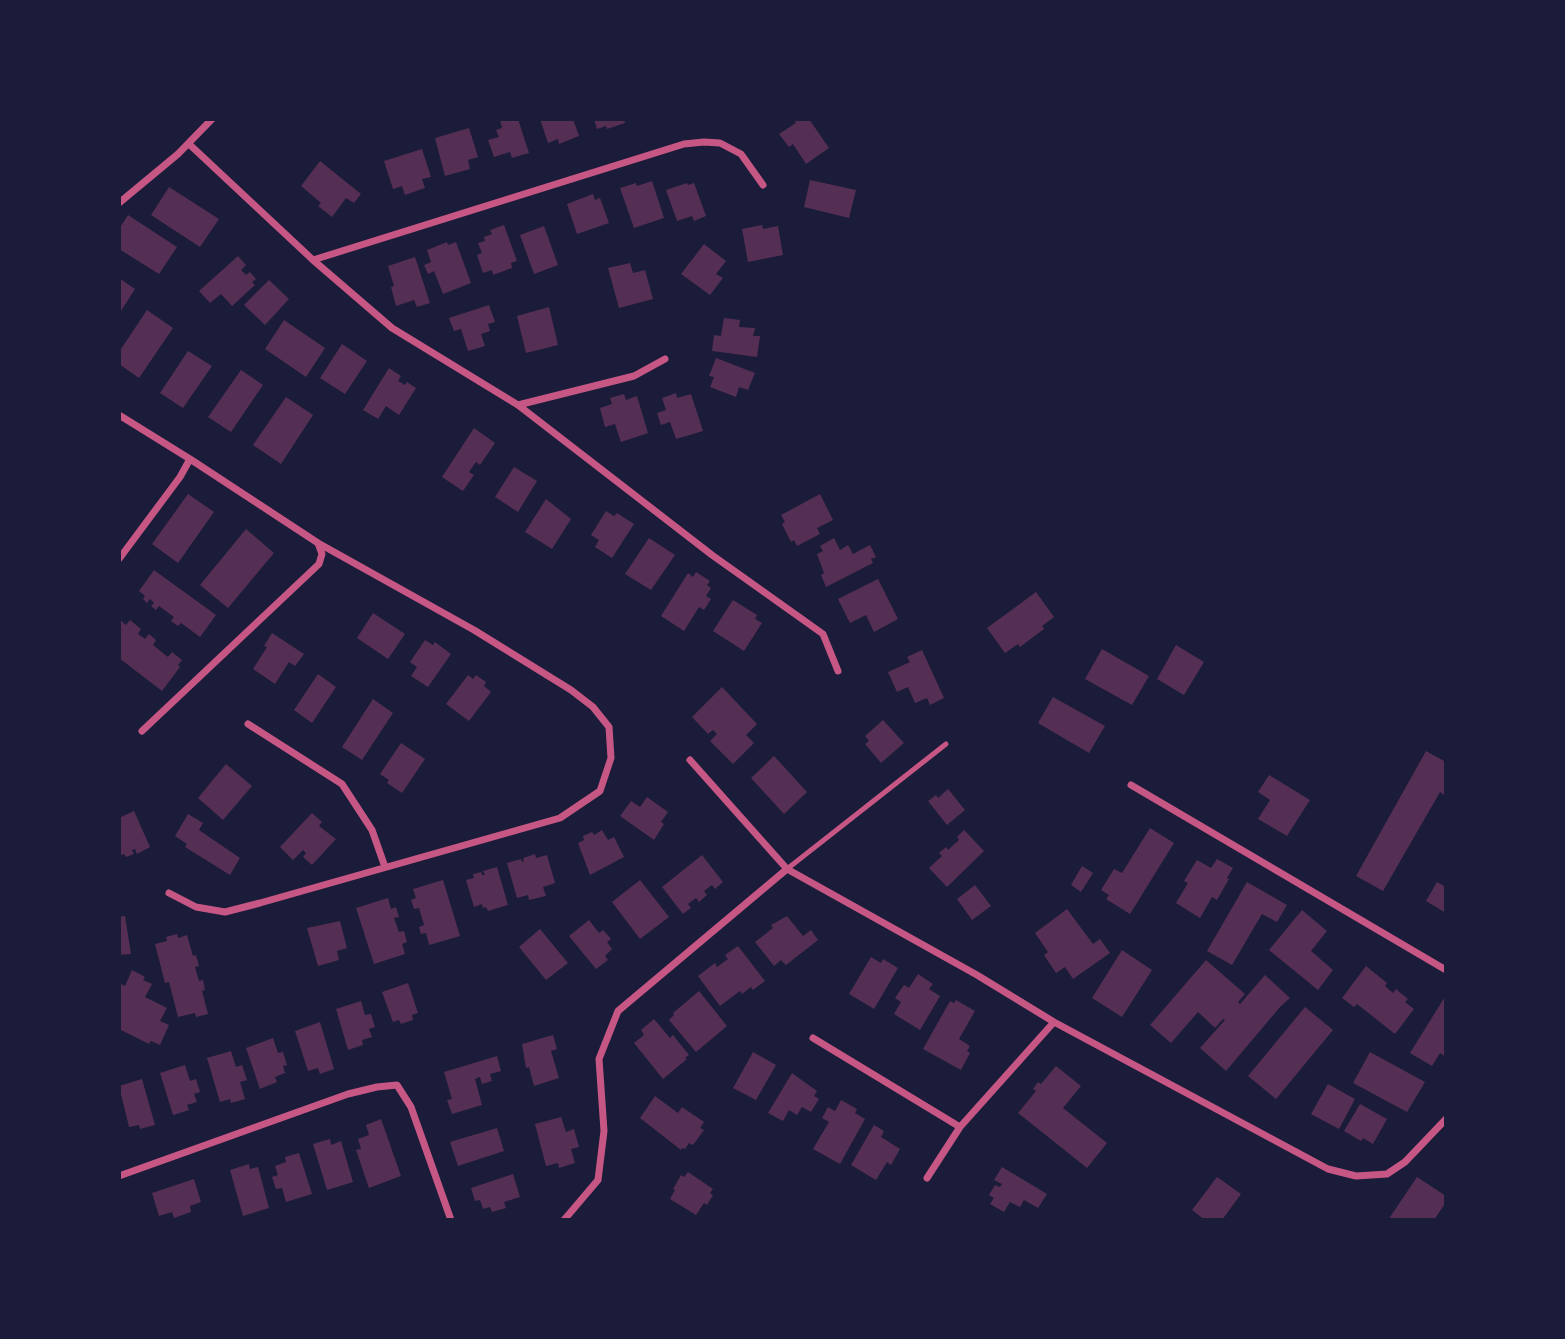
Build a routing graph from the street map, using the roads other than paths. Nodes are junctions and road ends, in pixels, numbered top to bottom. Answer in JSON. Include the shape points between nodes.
{"nodes":[{"id":1,"x":212,"y":119,"type":"edge"},
{"id":2,"x":189,"y":144,"type":"junction"},
{"id":3,"x":763,"y":185,"type":"dead end"},
{"id":4,"x":119,"y":203,"type":"edge"},
{"id":5,"x":313,"y":260,"type":"junction"},
{"id":6,"x":665,"y":359,"type":"dead end"},
{"id":7,"x":519,"y":405,"type":"junction"},
{"id":8,"x":119,"y":415,"type":"edge"},
{"id":9,"x":190,"y":459,"type":"junction"},
{"id":10,"x":318,"y":543,"type":"junction"},
{"id":11,"x":119,"y":559,"type":"edge"},
{"id":12,"x":838,"y":671,"type":"dead end"},
{"id":13,"x":248,"y":724,"type":"dead end"},
{"id":14,"x":142,"y":731,"type":"dead end"},
{"id":15,"x":946,"y":744,"type":"dead end"},
{"id":16,"x":690,"y":760,"type":"dead end"},
{"id":17,"x":1131,"y":785,"type":"dead end"},
{"id":18,"x":385,"y":867,"type":"junction"},
{"id":19,"x":787,"y":869,"type":"junction"},
{"id":20,"x":169,"y":893,"type":"dead end"},
{"id":21,"x":1446,"y":970,"type":"edge"},
{"id":22,"x":1054,"y":1021,"type":"junction"},
{"id":23,"x":813,"y":1038,"type":"dead end"},
{"id":24,"x":1446,"y":1119,"type":"edge"},
{"id":25,"x":960,"y":1128,"type":"junction"},
{"id":26,"x":119,"y":1176,"type":"edge"},
{"id":27,"x":927,"y":1178,"type":"dead end"},
{"id":28,"x":451,"y":1220,"type":"edge"},
{"id":29,"x":564,"y":1220,"type":"edge"}],
"edges":[{"from":1,"to":2,"type":"street"},
{"from":2,"to":4,"type":"street"},
{"from":2,"to":5,"type":"street"},
{"from":3,"to":5,"type":"street","via":[[741,154],[720,144],[684,144]]},
{"from":5,"to":7,"type":"street","via":[[392,328]]},
{"from":6,"to":7,"type":"street","via":[[634,376]]},
{"from":7,"to":12,"type":"street","via":[[712,555],[823,634]]},
{"from":8,"to":9,"type":"street"},
{"from":9,"to":10,"type":"street"},
{"from":9,"to":11,"type":"street"},
{"from":10,"to":14,"type":"street","via":[[323,554],[319,564]]},
{"from":10,"to":18,"type":"street","via":[[572,690],[609,727],[611,758],[600,791],[560,818]]},
{"from":13,"to":18,"type":"street","via":[[342,784],[372,830]]},
{"from":15,"to":19,"type":"lane"},
{"from":16,"to":19,"type":"street"},
{"from":17,"to":21,"type":"street"},
{"from":18,"to":20,"type":"street","via":[[225,912],[196,907]]},
{"from":19,"to":22,"type":"street"},
{"from":19,"to":29,"type":"street","via":[[618,1011],[599,1059],[604,1131],[598,1180]]},
{"from":22,"to":24,"type":"street","via":[[1328,1169],[1356,1176],[1387,1174],[1418,1150]]},
{"from":22,"to":25,"type":"street"},
{"from":23,"to":25,"type":"street"},
{"from":25,"to":27,"type":"street"},
{"from":26,"to":28,"type":"street","via":[[348,1094],[397,1085],[411,1107]]}]}
